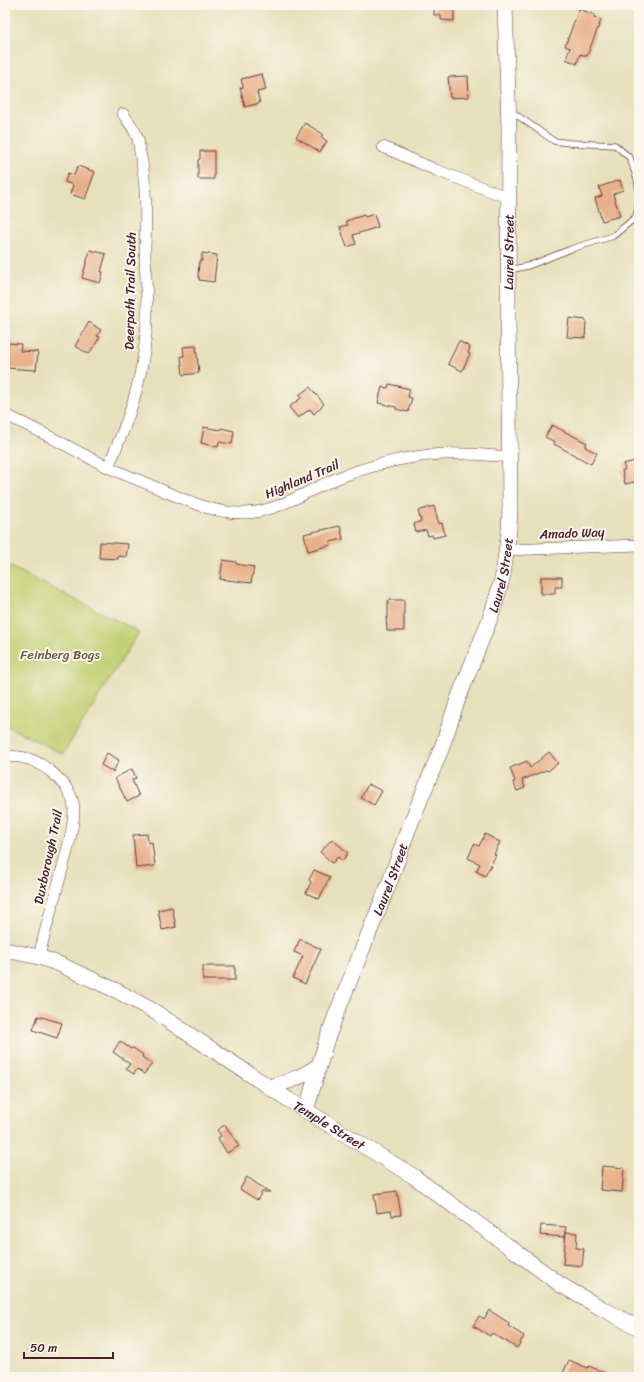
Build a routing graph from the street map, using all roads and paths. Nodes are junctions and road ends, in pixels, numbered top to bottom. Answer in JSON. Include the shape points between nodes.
{"nodes":[{"id":1,"x":505,"y":5,"type":"edge"},
{"id":2,"x":509,"y":109,"type":"junction"},
{"id":3,"x":123,"y":114,"type":"dead end"},
{"id":4,"x":383,"y":147,"type":"dead end"},
{"id":5,"x":639,"y":190,"type":"edge"},
{"id":6,"x":509,"y":198,"type":"junction"},
{"id":7,"x":639,"y":203,"type":"edge"},
{"id":8,"x":509,"y":270,"type":"junction"},
{"id":9,"x":5,"y":415,"type":"edge"},
{"id":10,"x":510,"y":457,"type":"junction"},
{"id":11,"x":108,"y":467,"type":"junction"},
{"id":12,"x":639,"y":545,"type":"edge"},
{"id":13,"x":506,"y":550,"type":"junction"},
{"id":14,"x":5,"y":757,"type":"edge"},
{"id":15,"x":5,"y":950,"type":"edge"},
{"id":16,"x":38,"y":957,"type":"junction"},
{"id":17,"x":319,"y":1065,"type":"junction"},
{"id":18,"x":270,"y":1087,"type":"junction"},
{"id":19,"x":306,"y":1110,"type":"junction"},
{"id":20,"x":639,"y":1328,"type":"edge"}],
"edges":[{"from":1,"to":2,"type":"main road","name":"Laurel Street"},
{"from":2,"to":5,"type":"lane","via":[[554,141],[615,145],[630,158]]},
{"from":2,"to":6,"type":"main road","name":"Laurel Street"},
{"from":3,"to":11,"type":"street","name":"Deerpath Trail South","via":[[137,135],[145,178],[146,333],[137,390],[129,418]]},
{"from":4,"to":6,"type":"street"},
{"from":6,"to":8,"type":"main road","name":"Laurel Street"},
{"from":7,"to":8,"type":"lane","via":[[636,217],[613,236],[528,266]]},
{"from":8,"to":10,"type":"main road","name":"Laurel Street"},
{"from":9,"to":11,"type":"street","name":"Highland Trail"},
{"from":10,"to":11,"type":"street","name":"Highland Trail","via":[[445,454],[400,460],[328,482],[284,504],[244,513],[221,511],[195,504]]},
{"from":10,"to":13,"type":"main road","name":"Laurel Street","via":[[510,506]]},
{"from":12,"to":13,"type":"street","name":"Amado Way"},
{"from":13,"to":17,"type":"main road","name":"Laurel Street","via":[[499,590],[491,616],[337,1012]]},
{"from":14,"to":16,"type":"street","name":"Duxborough Trail","via":[[30,758],[42,764],[62,782],[73,803],[74,814],[66,856]]},
{"from":15,"to":16,"type":"main road","name":"Temple Street"},
{"from":16,"to":18,"type":"main road","name":"Temple Street","via":[[79,973],[146,1007]]},
{"from":17,"to":18,"type":"main road","via":[[304,1075]]},
{"from":17,"to":19,"type":"main road","name":"Laurel Street"},
{"from":18,"to":19,"type":"main road","name":"Temple Street"},
{"from":19,"to":20,"type":"main road","name":"Temple Street","via":[[413,1176],[561,1285]]}]}
